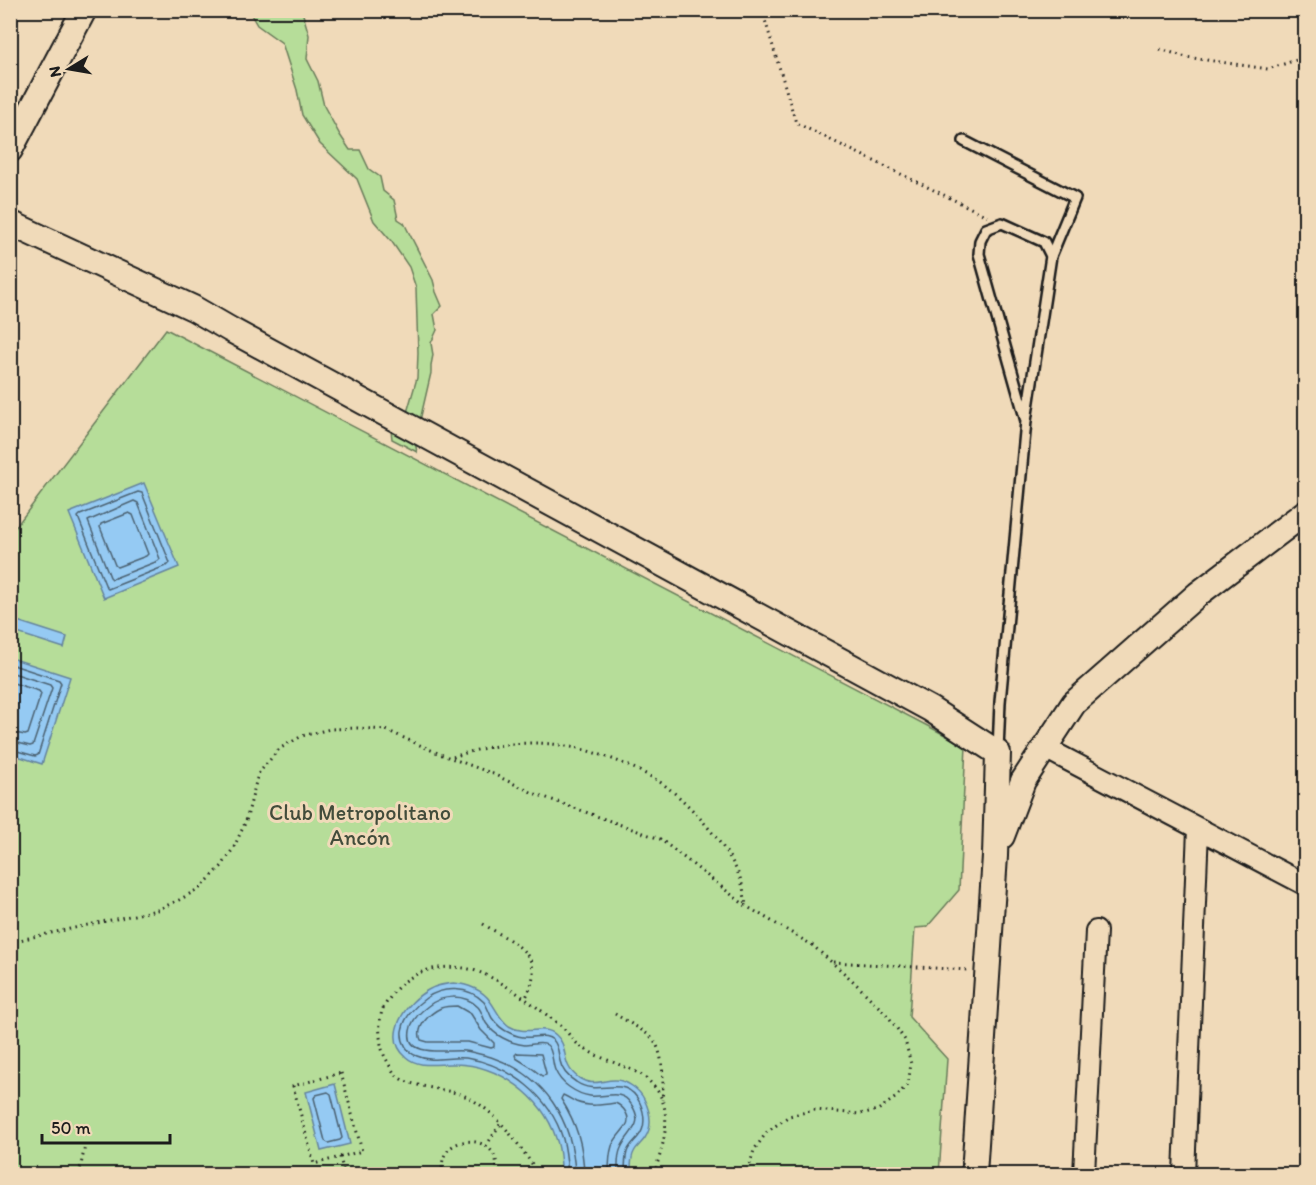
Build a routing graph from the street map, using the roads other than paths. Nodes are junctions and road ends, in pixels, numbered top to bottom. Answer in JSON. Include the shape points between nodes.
{"nodes":[{"id":1,"x":84,"y":10,"type":"edge"},
{"id":2,"x":964,"y":141,"type":"dead end"},
{"id":3,"x":10,"y":150,"type":"edge"},
{"id":4,"x":10,"y":223,"type":"edge"},
{"id":5,"x":1051,"y":256,"type":"junction"},
{"id":6,"x":1026,"y":421,"type":"junction"},
{"id":7,"x":1305,"y":513,"type":"edge"},
{"id":8,"x":1045,"y":748,"type":"junction"},
{"id":9,"x":998,"y":753,"type":"junction"},
{"id":10,"x":1198,"y":829,"type":"junction"},
{"id":11,"x":995,"y":856,"type":"junction"},
{"id":12,"x":1305,"y":885,"type":"edge"},
{"id":13,"x":1096,"y":931,"type":"dead end"},
{"id":14,"x":974,"y":1174,"type":"edge"},
{"id":15,"x":1084,"y":1174,"type":"edge"},
{"id":16,"x":1184,"y":1174,"type":"edge"}],
"edges":[{"from":1,"to":3,"type":"street"},
{"from":2,"to":5,"type":"lane","via":[[1075,198]]},
{"from":4,"to":9,"type":"street","via":[[193,308],[930,709]]},
{"from":5,"to":6,"type":"lane"},
{"from":5,"to":6,"type":"lane","via":[[1044,242],[1002,224],[986,229],[980,240],[980,254]]},
{"from":6,"to":9,"type":"lane","via":[[999,702]]},
{"from":7,"to":8,"type":"street","via":[[1198,594],[1074,703]]},
{"from":8,"to":10,"type":"street"},
{"from":8,"to":11,"type":"street","via":[[1023,781]]},
{"from":9,"to":11,"type":"street"},
{"from":10,"to":12,"type":"street"},
{"from":10,"to":16,"type":"street"},
{"from":11,"to":14,"type":"street"},
{"from":13,"to":15,"type":"street"}]}
